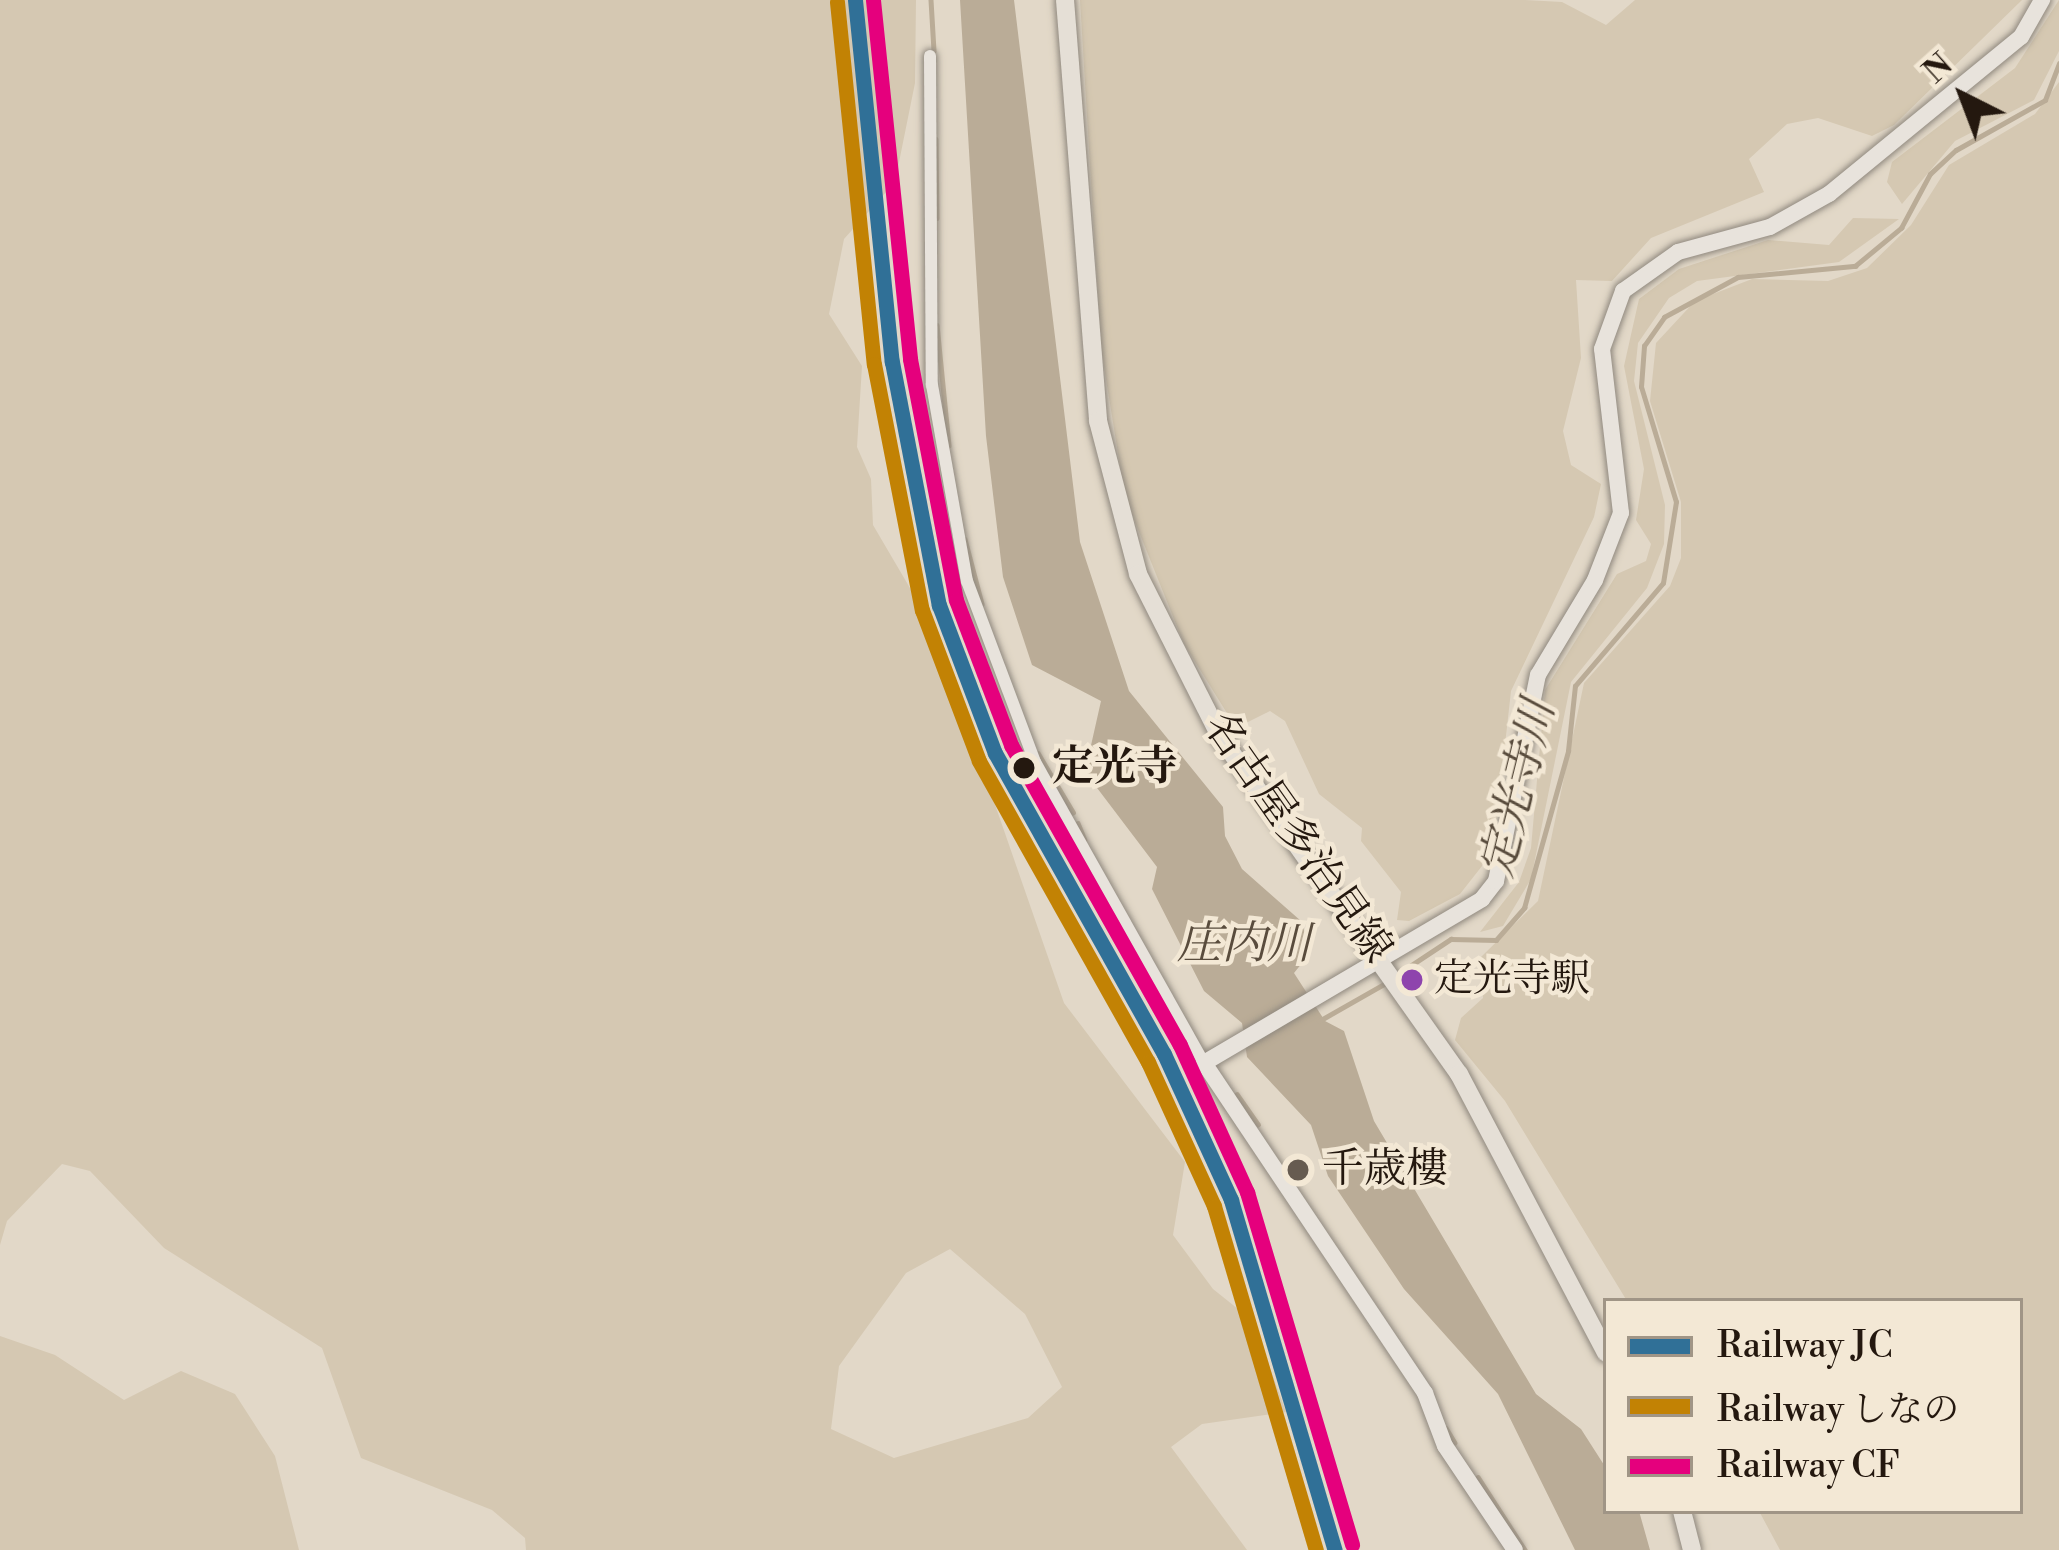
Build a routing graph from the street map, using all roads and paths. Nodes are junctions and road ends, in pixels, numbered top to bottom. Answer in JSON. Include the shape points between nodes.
{"nodes":[{"id":1,"x":1065,"y":0,"type":"edge"},
{"id":2,"x":2042,"y":0,"type":"edge"},
{"id":3,"x":930,"y":56,"type":"dead end"},
{"id":4,"x":1382,"y":960,"type":"junction"},
{"id":5,"x":1204,"y":1063,"type":"junction"},
{"id":6,"x":1603,"y":1347,"type":"edge"},
{"id":7,"x":1683,"y":1514,"type":"edge"},
{"id":8,"x":1515,"y":1550,"type":"edge"},
{"id":9,"x":1692,"y":1550,"type":"edge"}],
"edges":[{"from":1,"to":4,"type":"main road","name":"名古屋多治見線","via":[[1099,421],[1124,533],[1221,738]]},
{"from":2,"to":4,"type":"main road","via":[[2021,38],[1829,194],[1771,227],[1665,258],[1623,291],[1601,349],[1621,513],[1595,580],[1538,675],[1503,865],[1481,899]]},
{"from":3,"to":5,"type":"street","via":[[932,385],[967,581],[1035,762]]},
{"from":4,"to":5,"type":"main road","via":[[1359,964]]},
{"from":4,"to":6,"type":"main road","name":"名古屋多治見線","via":[[1459,1074]]},
{"from":5,"to":8,"type":"main road","via":[[1425,1393],[1445,1446]]},
{"from":7,"to":9,"type":"main road"}]}
